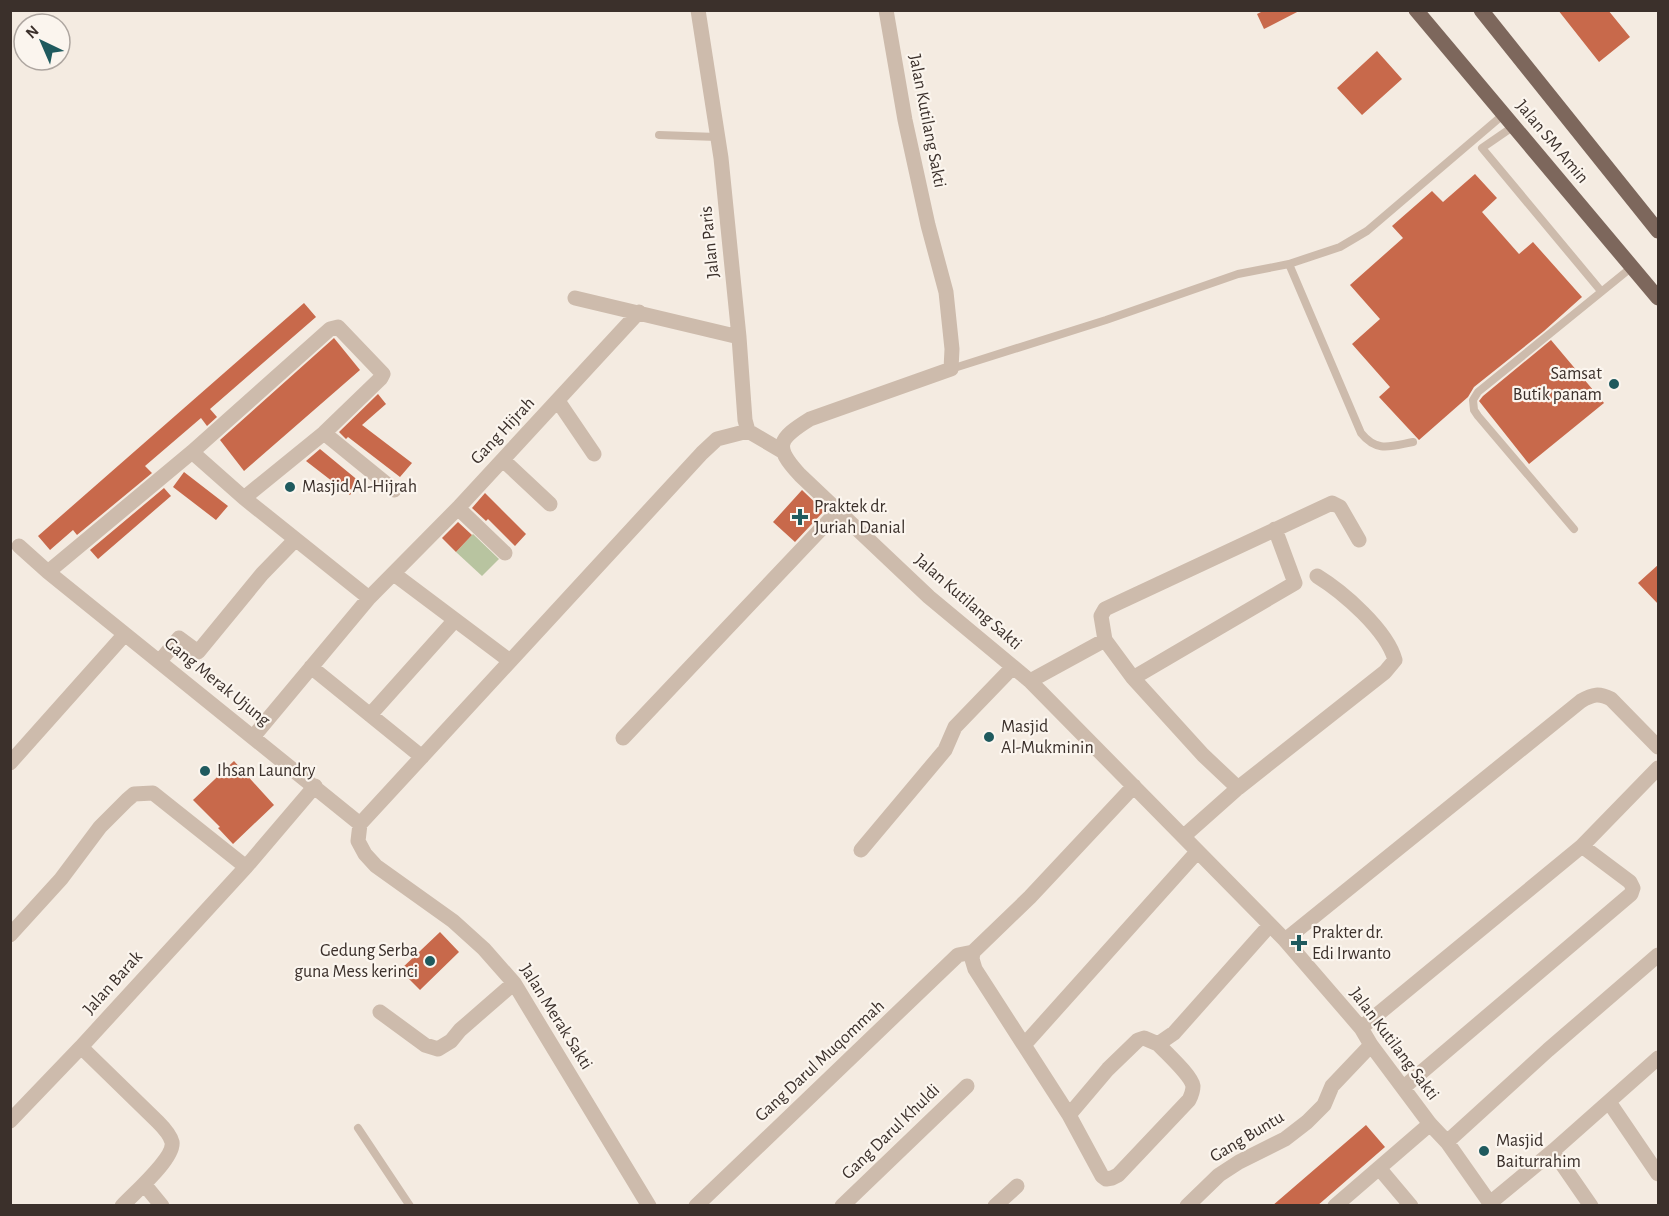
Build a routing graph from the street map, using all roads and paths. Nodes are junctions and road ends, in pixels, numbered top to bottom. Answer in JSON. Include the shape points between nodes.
{"nodes":[{"id":1,"x":698,"y":10,"type":"edge"},
{"id":2,"x":886,"y":10,"type":"edge"},
{"id":3,"x":1416,"y":10,"type":"edge"},
{"id":4,"x":1481,"y":10,"type":"edge"},
{"id":5,"x":1509,"y":120,"type":"junction"},
{"id":6,"x":659,"y":135,"type":"dead end"},
{"id":7,"x":717,"y":137,"type":"junction"},
{"id":8,"x":1659,"y":231,"type":"edge"},
{"id":9,"x":1289,"y":264,"type":"junction"},
{"id":10,"x":1632,"y":267,"type":"junction"},
{"id":11,"x":1601,"y":291,"type":"junction"},
{"id":12,"x":575,"y":298,"type":"dead end"},
{"id":13,"x":1659,"y":298,"type":"edge"},
{"id":14,"x":639,"y":312,"type":"junction"},
{"id":15,"x":740,"y":337,"type":"junction"},
{"id":16,"x":951,"y":369,"type":"junction"},
{"id":17,"x":558,"y":401,"type":"junction"},
{"id":18,"x":748,"y":431,"type":"junction"},
{"id":19,"x":324,"y":432,"type":"junction"},
{"id":20,"x":1413,"y":442,"type":"dead end"},
{"id":21,"x":782,"y":451,"type":"junction"},
{"id":22,"x":192,"y":452,"type":"junction"},
{"id":23,"x":594,"y":454,"type":"dead end"},
{"id":24,"x":503,"y":460,"type":"junction"},
{"id":25,"x":394,"y":490,"type":"dead end"},
{"id":26,"x":244,"y":498,"type":"junction"},
{"id":27,"x":550,"y":504,"type":"dead end"},
{"id":28,"x":458,"y":508,"type":"junction"},
{"id":29,"x":838,"y":511,"type":"junction"},
{"id":30,"x":1574,"y":529,"type":"dead end"},
{"id":31,"x":1275,"y":530,"type":"junction"},
{"id":32,"x":295,"y":540,"type":"junction"},
{"id":33,"x":1359,"y":540,"type":"dead end"},
{"id":34,"x":19,"y":546,"type":"dead end"},
{"id":35,"x":505,"y":553,"type":"dead end"},
{"id":36,"x":48,"y":572,"type":"junction"},
{"id":37,"x":394,"y":574,"type":"junction"},
{"id":38,"x":1317,"y":576,"type":"dead end"},
{"id":39,"x":369,"y":598,"type":"junction"},
{"id":40,"x":455,"y":620,"type":"junction"},
{"id":41,"x":125,"y":634,"type":"junction"},
{"id":42,"x":1106,"y":640,"type":"junction"},
{"id":43,"x":160,"y":661,"type":"junction"},
{"id":44,"x":510,"y":661,"type":"junction"},
{"id":45,"x":311,"y":667,"type":"junction"},
{"id":46,"x":1013,"y":667,"type":"junction"},
{"id":47,"x":1133,"y":678,"type":"junction"},
{"id":48,"x":1030,"y":681,"type":"junction"},
{"id":49,"x":370,"y":715,"type":"junction"},
{"id":50,"x":253,"y":736,"type":"junction"},
{"id":51,"x":623,"y":738,"type":"dead end"},
{"id":52,"x":1659,"y":747,"type":"edge"},
{"id":53,"x":422,"y":757,"type":"junction"},
{"id":54,"x":10,"y":763,"type":"edge"},
{"id":55,"x":1659,"y":768,"type":"edge"},
{"id":56,"x":315,"y":786,"type":"junction"},
{"id":57,"x":1134,"y":786,"type":"junction"},
{"id":58,"x":1238,"y":788,"type":"junction"},
{"id":59,"x":360,"y":824,"type":"junction"},
{"id":60,"x":1184,"y":836,"type":"junction"},
{"id":61,"x":1582,"y":846,"type":"junction"},
{"id":62,"x":861,"y":850,"type":"dead end"},
{"id":63,"x":1197,"y":852,"type":"junction"},
{"id":64,"x":246,"y":867,"type":"junction"},
{"id":65,"x":1270,"y":925,"type":"junction"},
{"id":66,"x":10,"y":935,"type":"edge"},
{"id":67,"x":1285,"y":940,"type":"junction"},
{"id":68,"x":973,"y":952,"type":"junction"},
{"id":69,"x":1659,"y":955,"type":"edge"},
{"id":70,"x":514,"y":983,"type":"junction"},
{"id":71,"x":380,"y":1012,"type":"dead end"},
{"id":72,"x":1361,"y":1028,"type":"junction"},
{"id":73,"x":1158,"y":1044,"type":"junction"},
{"id":74,"x":1024,"y":1045,"type":"junction"},
{"id":75,"x":1371,"y":1045,"type":"junction"},
{"id":76,"x":81,"y":1047,"type":"junction"},
{"id":77,"x":1659,"y":1058,"type":"edge"},
{"id":78,"x":967,"y":1086,"type":"dead end"},
{"id":79,"x":1404,"y":1087,"type":"junction"},
{"id":80,"x":1609,"y":1102,"type":"junction"},
{"id":81,"x":1069,"y":1115,"type":"junction"},
{"id":82,"x":10,"y":1120,"type":"edge"},
{"id":83,"x":1430,"y":1124,"type":"junction"},
{"id":84,"x":358,"y":1128,"type":"dead end"},
{"id":85,"x":1447,"y":1142,"type":"junction"},
{"id":86,"x":1553,"y":1151,"type":"junction"},
{"id":87,"x":1378,"y":1168,"type":"junction"},
{"id":88,"x":1659,"y":1174,"type":"edge"},
{"id":89,"x":144,"y":1184,"type":"junction"},
{"id":90,"x":1017,"y":1186,"type":"dead end"},
{"id":91,"x":1491,"y":1204,"type":"edge"},
{"id":92,"x":122,"y":1206,"type":"edge"},
{"id":93,"x":162,"y":1206,"type":"edge"},
{"id":94,"x":410,"y":1206,"type":"edge"},
{"id":95,"x":649,"y":1206,"type":"edge"},
{"id":96,"x":696,"y":1206,"type":"edge"},
{"id":97,"x":842,"y":1206,"type":"edge"},
{"id":98,"x":995,"y":1206,"type":"edge"},
{"id":99,"x":1187,"y":1206,"type":"edge"},
{"id":100,"x":1335,"y":1206,"type":"edge"},
{"id":101,"x":1411,"y":1206,"type":"edge"},
{"id":102,"x":1591,"y":1206,"type":"edge"}],
"edges":[{"from":1,"to":7,"type":"street","name":"Jalan Paris"},
{"from":2,"to":16,"type":"street","name":"Jalan Kutilang Sakti","via":[[904,120],[946,292]]},
{"from":3,"to":5,"type":"main road","name":"Jalan SM Amin"},
{"from":4,"to":8,"type":"main road","name":"Jalan SM Amin"},
{"from":5,"to":9,"type":"lane","via":[[1367,231],[1340,247]]},
{"from":5,"to":10,"type":"main road","name":"Jalan SM Amin"},
{"from":5,"to":11,"type":"lane","via":[[1482,148]]},
{"from":6,"to":7,"type":"lane"},
{"from":7,"to":15,"type":"street","name":"Jalan Paris"},
{"from":9,"to":16,"type":"lane","via":[[1238,274]]},
{"from":9,"to":20,"type":"lane","via":[[1362,433],[1373,445],[1383,447]]},
{"from":10,"to":11,"type":"lane"},
{"from":10,"to":13,"type":"main road","name":"Jalan SM Amin"},
{"from":11,"to":30,"type":"lane","via":[[1473,400],[1478,416]]},
{"from":12,"to":14,"type":"street"},
{"from":14,"to":15,"type":"street"},
{"from":14,"to":17,"type":"street","name":"Gang Hijrah"},
{"from":15,"to":18,"type":"street","name":"Jalan Paris"},
{"from":16,"to":21,"type":"street","via":[[810,419],[791,431]]},
{"from":17,"to":23,"type":"street"},
{"from":17,"to":24,"type":"street","name":"Gang Hijrah"},
{"from":18,"to":21,"type":"street"},
{"from":18,"to":44,"type":"street","via":[[717,439]]},
{"from":19,"to":22,"type":"street","via":[[383,375],[336,327]]},
{"from":19,"to":25,"type":"street"},
{"from":19,"to":26,"type":"street"},
{"from":21,"to":29,"type":"street","name":"Jalan Kutilang Sakti","via":[[789,464]]},
{"from":22,"to":26,"type":"street"},
{"from":22,"to":36,"type":"street"},
{"from":24,"to":27,"type":"street"},
{"from":24,"to":28,"type":"street","name":"Gang Hijrah"},
{"from":26,"to":32,"type":"street"},
{"from":28,"to":35,"type":"street"},
{"from":28,"to":37,"type":"street","name":"Gang Hijrah"},
{"from":29,"to":46,"type":"street","name":"Jalan Kutilang Sakti","via":[[929,597]]},
{"from":29,"to":51,"type":"street"},
{"from":31,"to":33,"type":"street","via":[[1332,503],[1340,507]]},
{"from":31,"to":42,"type":"street","via":[[1105,609],[1101,616]]},
{"from":31,"to":47,"type":"street","via":[[1295,584]]},
{"from":32,"to":39,"type":"street"},
{"from":32,"to":43,"type":"street","via":[[198,652],[179,638]]},
{"from":34,"to":36,"type":"street","name":"Gang Merak Ujung"},
{"from":36,"to":41,"type":"street","name":"Gang Merak Ujung"},
{"from":37,"to":39,"type":"street","name":"Gang Hijrah"},
{"from":37,"to":40,"type":"street"},
{"from":38,"to":58,"type":"street","via":[[1356,606],[1392,648],[1395,660]]},
{"from":39,"to":45,"type":"street","name":"Gang Hijrah"},
{"from":40,"to":44,"type":"street"},
{"from":40,"to":49,"type":"street"},
{"from":41,"to":43,"type":"street","name":"Gang Merak Ujung"},
{"from":41,"to":54,"type":"street"},
{"from":42,"to":47,"type":"street"},
{"from":42,"to":48,"type":"street"},
{"from":43,"to":50,"type":"street","name":"Gang Merak Ujung"},
{"from":44,"to":53,"type":"street"},
{"from":45,"to":49,"type":"street"},
{"from":45,"to":50,"type":"street","name":"Gang Hijrah"},
{"from":46,"to":48,"type":"street","name":"Jalan Kutilang Sakti"},
{"from":46,"to":62,"type":"street","via":[[955,727],[945,750]]},
{"from":47,"to":58,"type":"street"},
{"from":48,"to":57,"type":"street","name":"Jalan Kutilang Sakti"},
{"from":49,"to":53,"type":"street"},
{"from":50,"to":56,"type":"street","name":"Gang Merak Ujung"},
{"from":52,"to":67,"type":"street","via":[[1611,699],[1601,694],[1581,700]]},
{"from":53,"to":59,"type":"street"},
{"from":55,"to":61,"type":"street"},
{"from":56,"to":59,"type":"street","name":"Gang Merak Ujung"},
{"from":56,"to":64,"type":"street","name":"Jalan Barak"},
{"from":57,"to":60,"type":"street","name":"Jalan Kutilang Sakti"},
{"from":57,"to":68,"type":"street","name":"Gang Darul Muqommah"},
{"from":58,"to":60,"type":"street"},
{"from":59,"to":70,"type":"street","name":"Jalan Merak Sakti","via":[[358,841],[365,854],[453,921]]},
{"from":60,"to":63,"type":"street","name":"Jalan Kutilang Sakti"},
{"from":61,"to":72,"type":"street"},
{"from":61,"to":79,"type":"street","via":[[1630,882],[1631,894]]},
{"from":63,"to":65,"type":"street","name":"Jalan Kutilang Sakti"},
{"from":63,"to":74,"type":"street"},
{"from":64,"to":66,"type":"street","via":[[153,793],[134,794],[100,827],[61,879]]},
{"from":64,"to":76,"type":"street","name":"Jalan Barak"},
{"from":65,"to":67,"type":"street","name":"Jalan Kutilang Sakti"},
{"from":65,"to":73,"type":"street","via":[[1174,1033]]},
{"from":67,"to":72,"type":"street","name":"Jalan Kutilang Sakti"},
{"from":68,"to":74,"type":"street","via":[[975,969]]},
{"from":68,"to":96,"type":"street","name":"Gang Darul Muqommah","via":[[958,955]]},
{"from":69,"to":85,"type":"street"},
{"from":70,"to":71,"type":"street","via":[[438,1049],[425,1046]]},
{"from":70,"to":95,"type":"street","name":"Jalan Merak Sakti"},
{"from":72,"to":75,"type":"street","name":"Jalan Kutilang Sakti"},
{"from":73,"to":81,"type":"street","via":[[1144,1038],[1138,1040]]},
{"from":73,"to":81,"type":"street","via":[[1190,1078],[1192,1094],[1118,1175],[1106,1179],[1102,1176]]},
{"from":74,"to":81,"type":"street"},
{"from":75,"to":79,"type":"street","name":"Jalan Kutilang Sakti"},
{"from":75,"to":99,"type":"street","name":"Gang Buntu","via":[[1332,1086],[1324,1105],[1307,1122],[1286,1139],[1219,1175]]},
{"from":76,"to":82,"type":"street","name":"Jalan Barak"},
{"from":76,"to":89,"type":"street","via":[[158,1122],[172,1142],[164,1161]]},
{"from":77,"to":80,"type":"street"},
{"from":78,"to":97,"type":"street","name":"Gang Darul Khuldi"},
{"from":79,"to":83,"type":"street","name":"Jalan Kutilang Sakti"},
{"from":80,"to":86,"type":"street"},
{"from":80,"to":88,"type":"street"},
{"from":83,"to":85,"type":"street","name":"Jalan Kutilang Sakti"},
{"from":83,"to":87,"type":"street"},
{"from":84,"to":94,"type":"lane"},
{"from":85,"to":91,"type":"street","name":"Jalan Kutilang Sakti"},
{"from":86,"to":91,"type":"street"},
{"from":86,"to":102,"type":"street"},
{"from":87,"to":100,"type":"street"},
{"from":87,"to":101,"type":"street"},
{"from":89,"to":92,"type":"street"},
{"from":89,"to":93,"type":"street"},
{"from":90,"to":98,"type":"street"}]}
